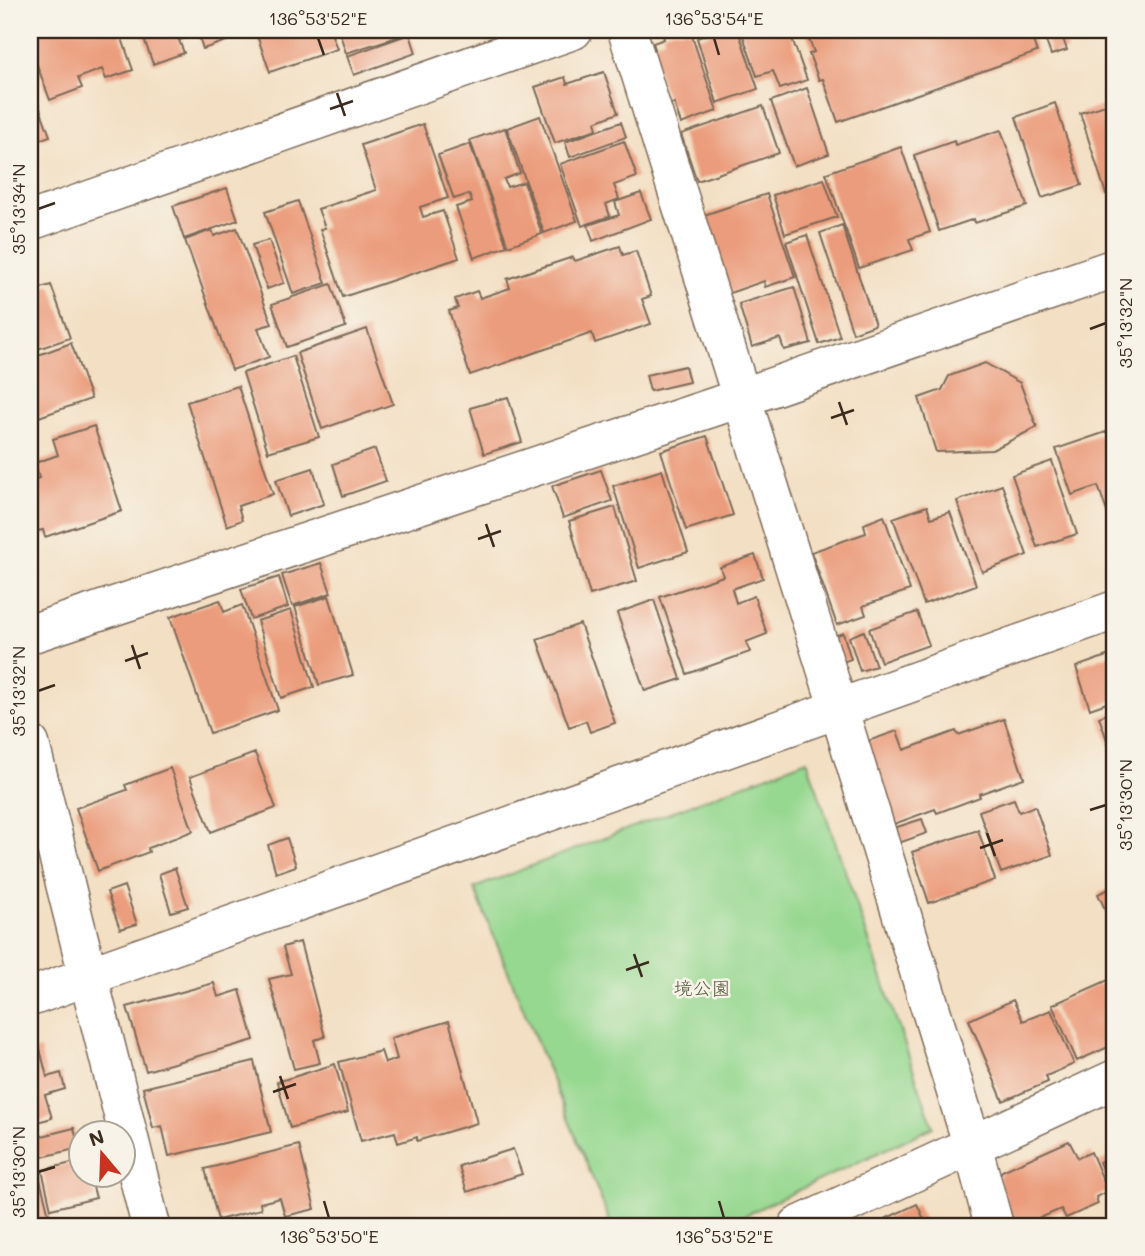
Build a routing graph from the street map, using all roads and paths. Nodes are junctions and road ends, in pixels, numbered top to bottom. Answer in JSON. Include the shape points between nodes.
{"nodes":[{"id":1,"x":573,"y":30,"type":"edge"},
{"id":2,"x":627,"y":30,"type":"edge"},
{"id":3,"x":30,"y":222,"type":"edge"},
{"id":4,"x":1115,"y":268,"type":"edge"},
{"id":5,"x":741,"y":398,"type":"junction"},
{"id":6,"x":1115,"y":610,"type":"edge"},
{"id":7,"x":30,"y":634,"type":"edge"},
{"id":8,"x":839,"y":710,"type":"junction"},
{"id":9,"x":30,"y":744,"type":"edge"},
{"id":10,"x":88,"y":976,"type":"junction"},
{"id":11,"x":30,"y":997,"type":"edge"},
{"id":12,"x":1115,"y":1079,"type":"edge"},
{"id":13,"x":972,"y":1144,"type":"junction"},
{"id":14,"x":151,"y":1226,"type":"edge"},
{"id":15,"x":798,"y":1226,"type":"edge"},
{"id":16,"x":994,"y":1226,"type":"edge"}],
"edges":[{"from":1,"to":3,"type":"street"},
{"from":2,"to":5,"type":"street"},
{"from":4,"to":5,"type":"street"},
{"from":5,"to":7,"type":"street"},
{"from":5,"to":8,"type":"street"},
{"from":6,"to":8,"type":"street"},
{"from":8,"to":10,"type":"street"},
{"from":8,"to":13,"type":"street"},
{"from":9,"to":10,"type":"street"},
{"from":10,"to":11,"type":"street"},
{"from":10,"to":14,"type":"street"},
{"from":12,"to":13,"type":"street"},
{"from":13,"to":15,"type":"street"},
{"from":13,"to":16,"type":"street"}]}
